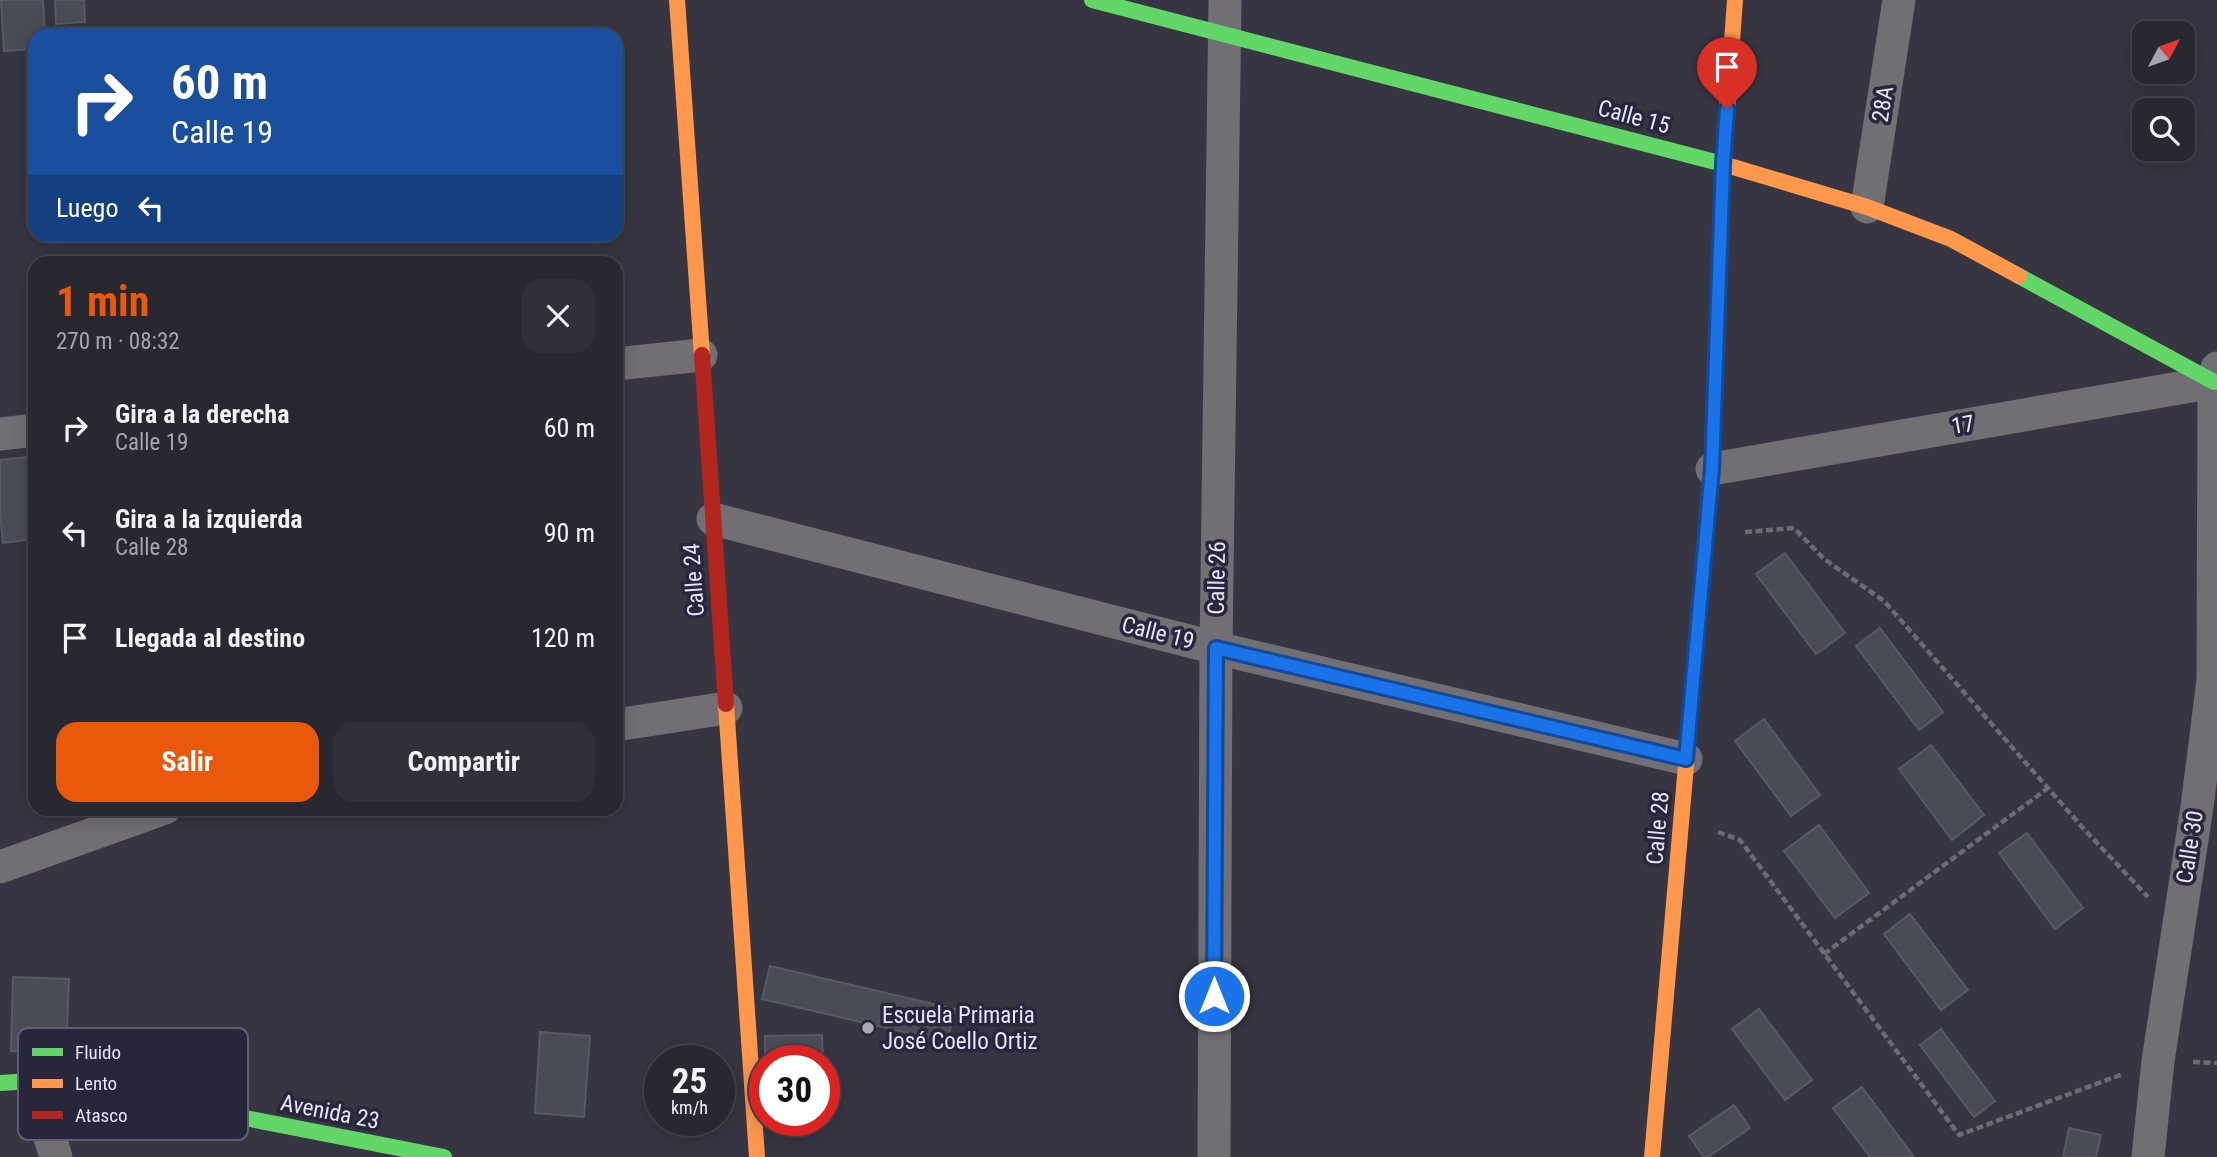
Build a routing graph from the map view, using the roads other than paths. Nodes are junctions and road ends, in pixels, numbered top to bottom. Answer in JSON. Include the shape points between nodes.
{"nodes":[{"id":1,"x":677,"y":0,"type":"edge"},
{"id":2,"x":1092,"y":0,"type":"edge"},
{"id":3,"x":1225,"y":0,"type":"edge"},
{"id":4,"x":1735,"y":0,"type":"edge"},
{"id":5,"x":1899,"y":0,"type":"edge"},
{"id":6,"x":1224,"y":33,"type":"junction"},
{"id":7,"x":1723,"y":164,"type":"junction"},
{"id":8,"x":1867,"y":207,"type":"junction"},
{"id":9,"x":701,"y":355,"type":"junction"},
{"id":10,"x":623,"y":363,"type":"edge"},
{"id":11,"x":2216,"y":375,"type":"edge"},
{"id":12,"x":28,"y":431,"type":"edge"},
{"id":13,"x":0,"y":434,"type":"edge"},
{"id":14,"x":1712,"y":469,"type":"junction"},
{"id":15,"x":713,"y":519,"type":"junction"},
{"id":16,"x":1216,"y":648,"type":"junction"},
{"id":17,"x":2215,"y":679,"type":"edge"},
{"id":18,"x":726,"y":708,"type":"junction"},
{"id":19,"x":623,"y":724,"type":"edge"},
{"id":20,"x":1686,"y":759,"type":"junction"},
{"id":21,"x":143,"y":816,"type":"edge"},
{"id":22,"x":0,"y":867,"type":"edge"},
{"id":23,"x":18,"y":1082,"type":"edge"},
{"id":24,"x":0,"y":1083,"type":"edge"},
{"id":25,"x":248,"y":1119,"type":"edge"},
{"id":26,"x":51,"y":1140,"type":"edge"},
{"id":27,"x":56,"y":1157,"type":"edge"},
{"id":28,"x":444,"y":1157,"type":"edge"},
{"id":29,"x":757,"y":1157,"type":"edge"},
{"id":30,"x":1214,"y":1157,"type":"edge"},
{"id":31,"x":1652,"y":1157,"type":"edge"},
{"id":32,"x":2148,"y":1157,"type":"edge"}],
"edges":[{"from":1,"to":9,"type":"street","name":"Calle 24"},
{"from":2,"to":6,"type":"street","name":"Calle 15"},
{"from":3,"to":6,"type":"street","name":"Calle 26"},
{"from":4,"to":7,"type":"street","name":"Calle 28"},
{"from":5,"to":8,"type":"street","name":"28A"},
{"from":6,"to":7,"type":"street","name":"Calle 15"},
{"from":6,"to":16,"type":"street","name":"Calle 26"},
{"from":7,"to":8,"type":"street","name":"Calle 15"},
{"from":7,"to":14,"type":"street","name":"Calle 28"},
{"from":8,"to":11,"type":"street","name":"Calle 15","via":[[1951,239]]},
{"from":9,"to":10,"type":"street"},
{"from":9,"to":15,"type":"street","name":"Calle 24"},
{"from":11,"to":14,"type":"street","name":"17"},
{"from":11,"to":17,"type":"street","name":"Calle 30"},
{"from":12,"to":13,"type":"street"},
{"from":14,"to":20,"type":"street","name":"Calle 28"},
{"from":15,"to":16,"type":"street","name":"Calle 19"},
{"from":15,"to":18,"type":"street","name":"Calle 24"},
{"from":16,"to":20,"type":"street","name":"Calle 19"},
{"from":16,"to":30,"type":"street","name":"Calle 26"},
{"from":17,"to":32,"type":"street","name":"Calle 30"},
{"from":18,"to":19,"type":"street"},
{"from":18,"to":29,"type":"street","name":"Calle 24"},
{"from":20,"to":31,"type":"street","name":"Calle 28"},
{"from":21,"to":22,"type":"street"},
{"from":23,"to":24,"type":"street","name":"Avenida 23"},
{"from":25,"to":28,"type":"street","name":"Avenida 23"},
{"from":26,"to":27,"type":"street"}]}
